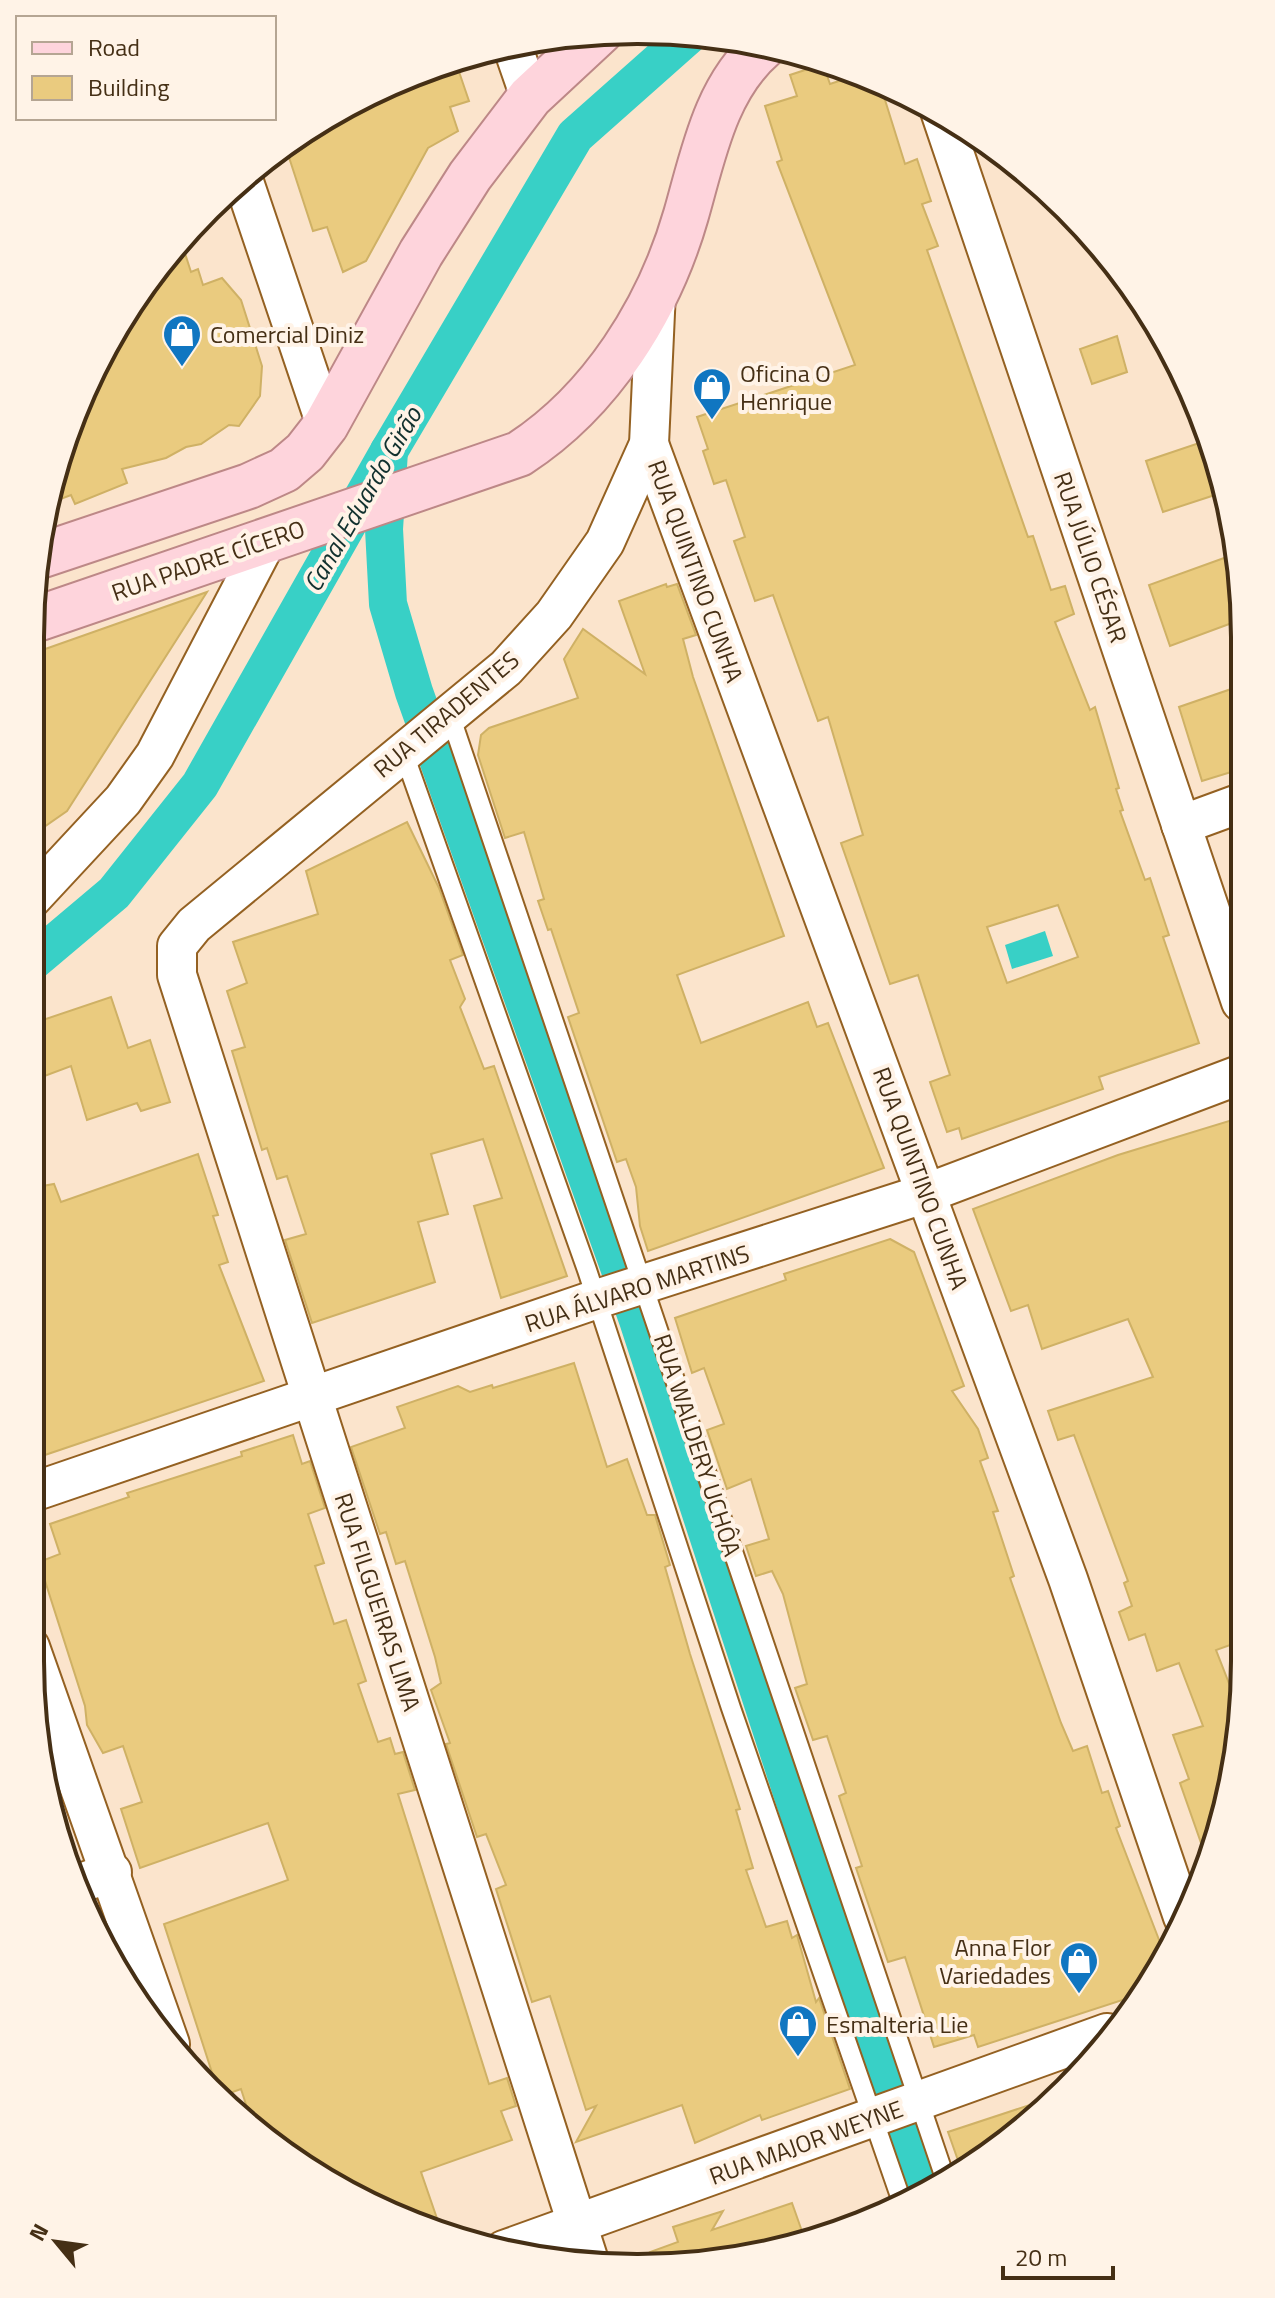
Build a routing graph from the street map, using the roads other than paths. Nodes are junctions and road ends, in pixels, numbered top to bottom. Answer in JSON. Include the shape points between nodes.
{"nodes":[{"id":1,"x":584,"y":47,"type":"edge"},
{"id":2,"x":516,"y":56,"type":"edge"},
{"id":3,"x":756,"y":56,"type":"edge"},
{"id":4,"x":530,"y":97,"type":"junction"},
{"id":5,"x":947,"y":132,"type":"edge"},
{"id":6,"x":247,"y":190,"type":"edge"},
{"id":7,"x":656,"y":288,"type":"junction"},
{"id":8,"x":326,"y":425,"type":"junction"},
{"id":9,"x":649,"y":444,"type":"junction"},
{"id":10,"x":267,"y":540,"type":"junction"},
{"id":11,"x":50,"y":553,"type":"edge"},
{"id":12,"x":45,"y":616,"type":"edge"},
{"id":13,"x":450,"y":715,"type":"junction"},
{"id":14,"x":403,"y":751,"type":"junction"},
{"id":15,"x":1231,"y":807,"type":"edge"},
{"id":16,"x":1181,"y":825,"type":"junction"},
{"id":17,"x":44,"y":885,"type":"edge"},
{"id":18,"x":177,"y":946,"type":"joint"},
{"id":19,"x":1231,"y":972,"type":"edge"},
{"id":20,"x":1231,"y":1078,"type":"edge"},
{"id":21,"x":927,"y":1193,"type":"junction"},
{"id":22,"x":645,"y":1287,"type":"junction"},
{"id":23,"x":598,"y":1299,"type":"junction"},
{"id":24,"x":312,"y":1396,"type":"junction"},
{"id":25,"x":44,"y":1488,"type":"edge"},
{"id":26,"x":45,"y":1701,"type":"edge"},
{"id":27,"x":95,"y":1878,"type":"edge"},
{"id":28,"x":1179,"y":1904,"type":"edge"},
{"id":29,"x":148,"y":1996,"type":"edge"},
{"id":30,"x":1096,"y":2037,"type":"edge"},
{"id":31,"x":919,"y":2102,"type":"junction"},
{"id":32,"x":875,"y":2116,"type":"junction"},
{"id":33,"x":942,"y":2169,"type":"edge"},
{"id":34,"x":899,"y":2193,"type":"edge"},
{"id":35,"x":582,"y":2242,"type":"edge"},
{"id":36,"x":542,"y":2246,"type":"edge"}],
"edges":[{"from":1,"to":4,"type":"main road"},
{"from":2,"to":4,"type":"street"},
{"from":3,"to":7,"type":"main road","name":"RUA PADRE CÍCERO","via":[[719,109],[686,217]]},
{"from":4,"to":8,"type":"main road","via":[[421,253]]},
{"from":5,"to":16,"type":"street","name":"RUA JÚLIO CÉSAR"},
{"from":6,"to":8,"type":"street"},
{"from":7,"to":9,"type":"street","name":"RUA TIRADENTES"},
{"from":7,"to":10,"type":"main road","name":"RUA PADRE CÍCERO","via":[[602,380],[556,430],[519,454]]},
{"from":8,"to":11,"type":"main road","via":[[284,470]]},
{"from":9,"to":13,"type":"street","name":"RUA TIRADENTES","via":[[605,542],[554,615],[506,668]]},
{"from":9,"to":21,"type":"street","name":"RUA QUINTINO CUNHA"},
{"from":10,"to":12,"type":"main road","name":"RUA PADRE CÍCERO"},
{"from":10,"to":17,"type":"street","via":[[155,755],[123,800]]},
{"from":13,"to":14,"type":"street","name":"RUA TIRADENTES"},
{"from":13,"to":22,"type":"lane","name":"RUA WALDERY UCHÔA"},
{"from":14,"to":18,"type":"street","name":"RUA TIRADENTES","via":[[194,925]]},
{"from":14,"to":23,"type":"lane"},
{"from":15,"to":16,"type":"street"},
{"from":16,"to":19,"type":"street","name":"RUA JÚLIO CÉSAR"},
{"from":18,"to":24,"type":"street","name":"RUA FILGUEIRAS LIMA","via":[[177,975]]},
{"from":20,"to":21,"type":"street","name":"RUA ÁLVARO MARTINS"},
{"from":21,"to":22,"type":"street","name":"RUA ÁLVARO MARTINS"},
{"from":21,"to":28,"type":"street","name":"RUA QUINTINO CUNHA","via":[[1068,1579]]},
{"from":22,"to":23,"type":"street","name":"RUA ÁLVARO MARTINS"},
{"from":22,"to":31,"type":"lane","name":"RUA WALDERY UCHÔA"},
{"from":23,"to":24,"type":"street","name":"RUA ÁLVARO MARTINS"},
{"from":23,"to":32,"type":"lane","via":[[731,1708]]},
{"from":24,"to":25,"type":"street","name":"RUA ÁLVARO MARTINS"},
{"from":24,"to":35,"type":"street","name":"RUA FILGUEIRAS LIMA"},
{"from":26,"to":27,"type":"street"},
{"from":27,"to":29,"type":"street"},
{"from":30,"to":31,"type":"street","name":"RUA MAJOR WEYNE"},
{"from":31,"to":32,"type":"street","name":"RUA MAJOR WEYNE"},
{"from":31,"to":33,"type":"lane","name":"RUA WALDERY UCHÔA"},
{"from":32,"to":34,"type":"lane"},
{"from":32,"to":35,"type":"street","name":"RUA MAJOR WEYNE"},
{"from":35,"to":36,"type":"street","name":"RUA MAJOR WEYNE"}]}
